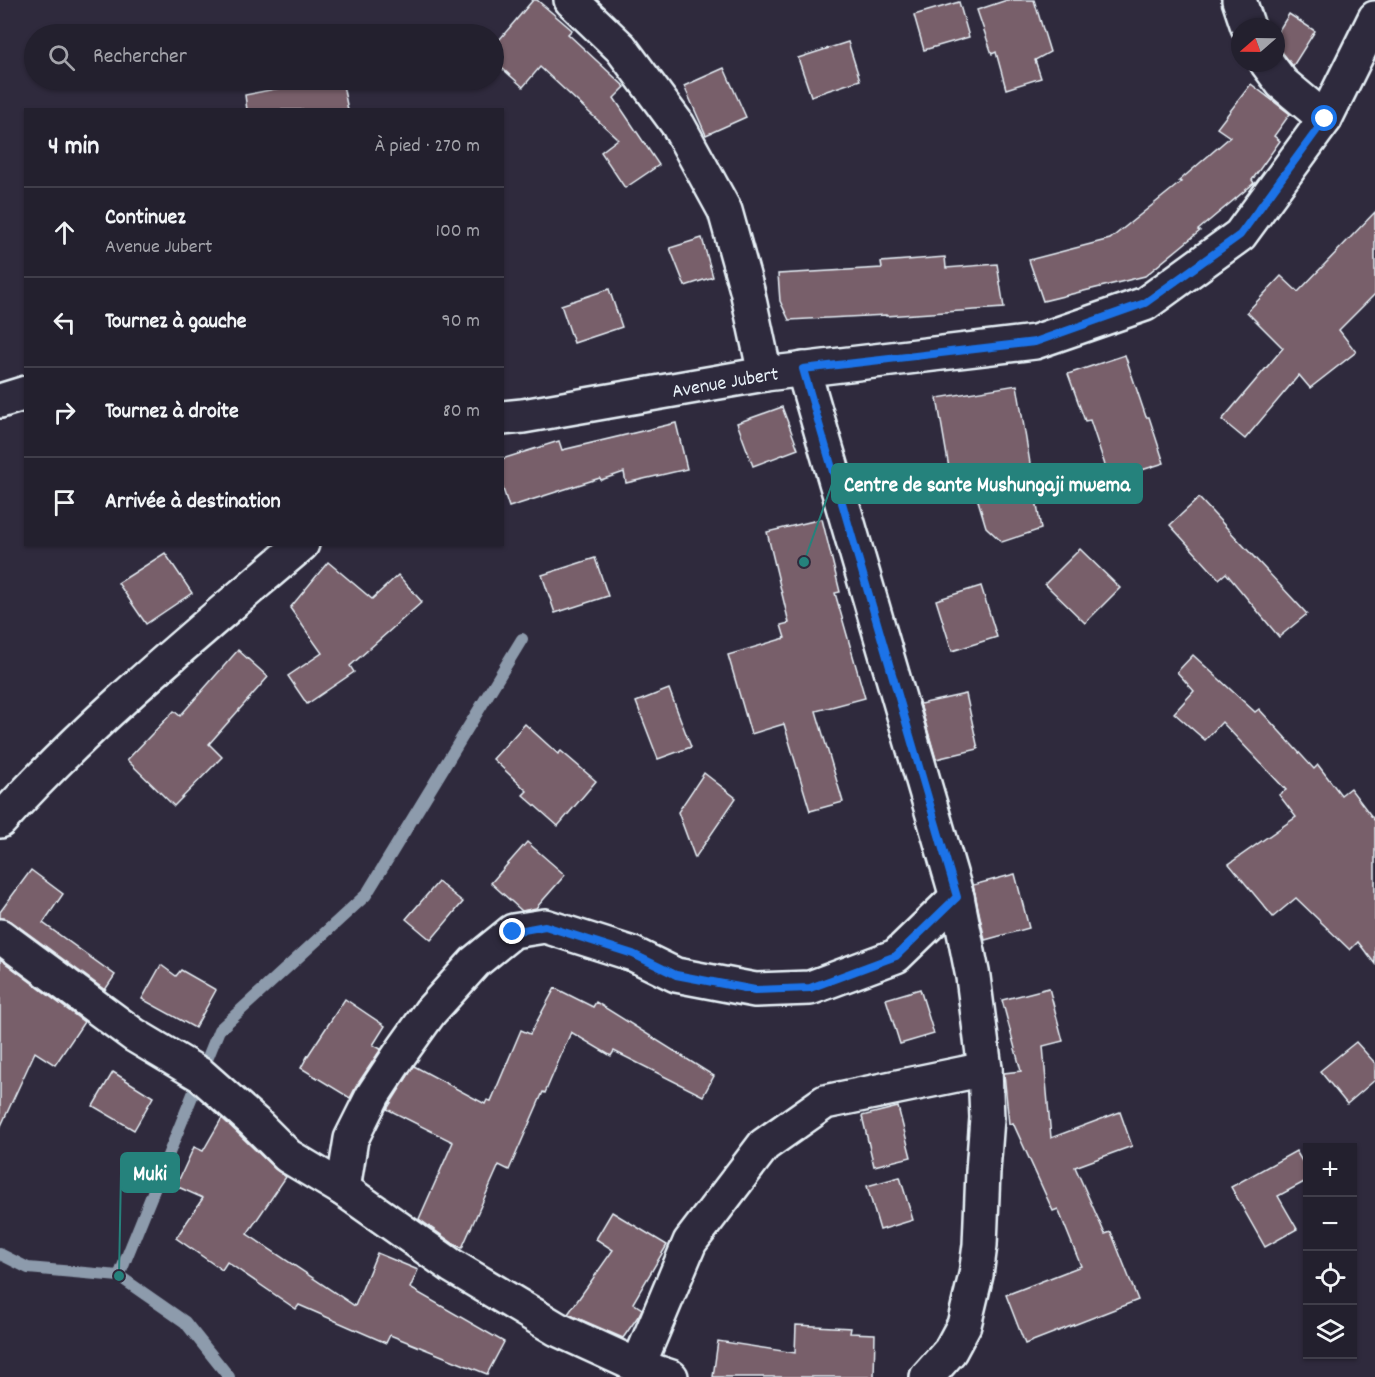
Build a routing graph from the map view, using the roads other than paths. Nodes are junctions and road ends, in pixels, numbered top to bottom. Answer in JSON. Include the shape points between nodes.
{"nodes":[{"id":1,"x":571,"y":0,"type":"edge"},
{"id":2,"x":1239,"y":0,"type":"edge"},
{"id":3,"x":1245,"y":18,"type":"edge"},
{"id":4,"x":1375,"y":18,"type":"edge"},
{"id":5,"x":1274,"y":72,"type":"edge"},
{"id":6,"x":1325,"y":119,"type":"junction"},
{"id":7,"x":803,"y":369,"type":"junction"},
{"id":8,"x":765,"y":374,"type":"junction"},
{"id":9,"x":24,"y":394,"type":"edge"},
{"id":10,"x":0,"y":401,"type":"edge"},
{"id":11,"x":504,"y":418,"type":"edge"},
{"id":12,"x":300,"y":546,"type":"edge"},
{"id":13,"x":36,"y":781,"type":"junction"},
{"id":14,"x":0,"y":783,"type":"edge"},
{"id":15,"x":0,"y":821,"type":"edge"},
{"id":16,"x":957,"y":897,"type":"junction"},
{"id":17,"x":0,"y":936,"type":"edge"},
{"id":18,"x":985,"y":1069,"type":"junction"},
{"id":19,"x":343,"y":1189,"type":"junction"},
{"id":20,"x":638,"y":1366,"type":"junction"},
{"id":21,"x":670,"y":1377,"type":"edge"},
{"id":22,"x":927,"y":1377,"type":"edge"}],
"edges":[{"from":1,"to":8,"type":"street","via":[[621,48],[678,125],[725,211]]},
{"from":2,"to":3,"type":"street"},
{"from":4,"to":6,"type":"street","name":"Avenue Jubert"},
{"from":5,"to":6,"type":"street"},
{"from":6,"to":7,"type":"street","name":"Avenue Jubert","via":[[1240,235],[1145,303],[1035,342]]},
{"from":7,"to":8,"type":"street","name":"Avenue Jubert"},
{"from":7,"to":16,"type":"street"},
{"from":8,"to":11,"type":"street","name":"Avenue Jubert"},
{"from":9,"to":10,"type":"street"},
{"from":12,"to":13,"type":"street","via":[[105,714]]},
{"from":13,"to":14,"type":"street"},
{"from":13,"to":15,"type":"street"},
{"from":16,"to":18,"type":"street"},
{"from":16,"to":19,"type":"street","via":[[896,956],[810,988],[755,990],[676,975],[633,954],[545,926],[513,932],[476,962],[430,1012],[389,1070],[351,1140]]},
{"from":17,"to":19,"type":"street","via":[[134,1035],[201,1076],[288,1156]]},
{"from":18,"to":20,"type":"street","via":[[825,1102],[764,1145],[690,1242]]},
{"from":18,"to":22,"type":"street","via":[[987,1118],[976,1275],[964,1325],[950,1351]]},
{"from":19,"to":20,"type":"street","via":[[452,1266],[557,1329]]},
{"from":20,"to":21,"type":"street"}]}
